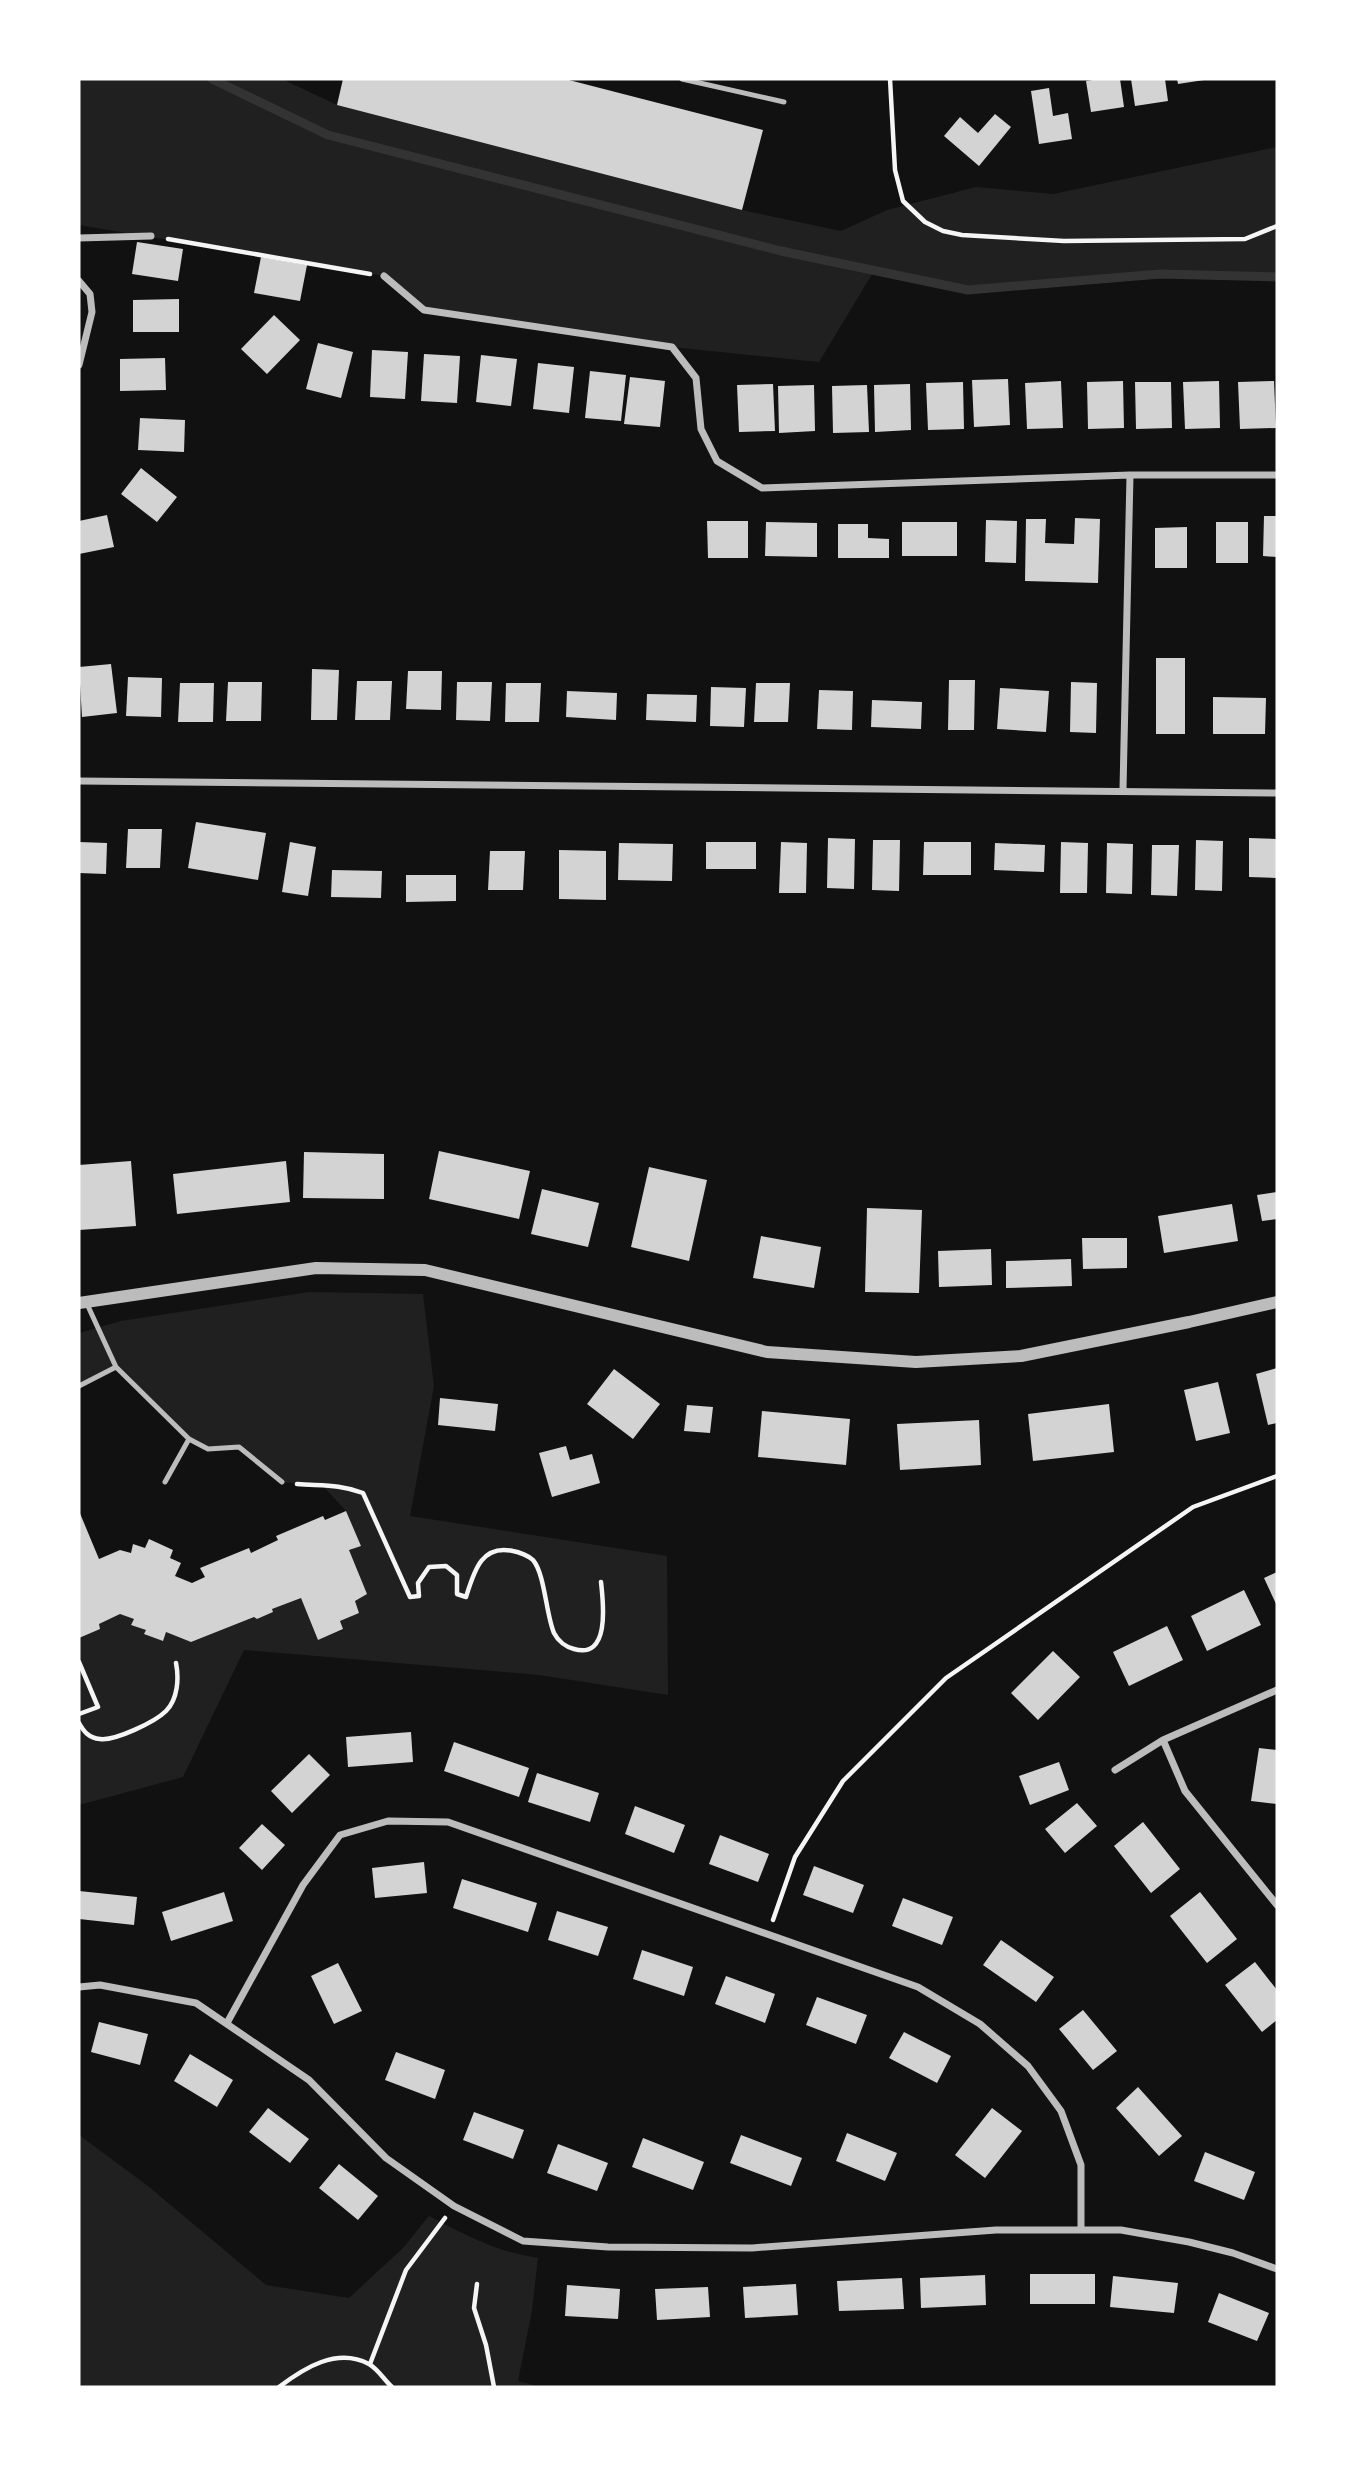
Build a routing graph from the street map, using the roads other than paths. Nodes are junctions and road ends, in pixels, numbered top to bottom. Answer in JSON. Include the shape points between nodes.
{"nodes":[{"id":1,"x":682,"y":79,"type":"edge"},
{"id":2,"x":784,"y":102,"type":"dead end"},
{"id":3,"x":151,"y":236,"type":"road end"},
{"id":4,"x":79,"y":238,"type":"edge"},
{"id":5,"x":384,"y":276,"type":"road end"},
{"id":6,"x":79,"y":281,"type":"edge"},
{"id":7,"x":79,"y":365,"type":"edge"},
{"id":8,"x":1130,"y":475,"type":"junction"},
{"id":9,"x":1277,"y":475,"type":"edge"},
{"id":10,"x":79,"y":781,"type":"edge"},
{"id":11,"x":1123,"y":789,"type":"junction"},
{"id":12,"x":1277,"y":793,"type":"edge"},
{"id":13,"x":1277,"y":1301,"type":"edge"},
{"id":14,"x":82,"y":1302,"type":"edge"},
{"id":15,"x":116,"y":1367,"type":"junction"},
{"id":16,"x":79,"y":1386,"type":"edge"},
{"id":17,"x":189,"y":1439,"type":"junction"},
{"id":18,"x":165,"y":1482,"type":"dead end"},
{"id":19,"x":282,"y":1482,"type":"road end"},
{"id":20,"x":1277,"y":1690,"type":"edge"},
{"id":21,"x":1163,"y":1740,"type":"junction"},
{"id":22,"x":1115,"y":1770,"type":"dead end"},
{"id":23,"x":1277,"y":1905,"type":"edge"},
{"id":24,"x":79,"y":1987,"type":"edge"},
{"id":25,"x":227,"y":2023,"type":"junction"},
{"id":26,"x":1081,"y":2230,"type":"junction"},
{"id":27,"x":1277,"y":2269,"type":"edge"}],
"edges":[{"from":1,"to":2,"type":"lane"},
{"from":3,"to":4,"type":"street"},
{"from":5,"to":8,"type":"street","via":[[424,310],[672,347],[696,378],[701,429],[718,461],[762,488]]},
{"from":6,"to":7,"type":"street","via":[[90,294],[92,313]]},
{"from":8,"to":9,"type":"street"},
{"from":8,"to":11,"type":"street"},
{"from":10,"to":11,"type":"street"},
{"from":11,"to":12,"type":"street"},
{"from":13,"to":14,"type":"street","via":[[1021,1356],[916,1362],[767,1352],[425,1270],[316,1268]]},
{"from":14,"to":15,"type":"lane"},
{"from":15,"to":16,"type":"lane"},
{"from":15,"to":17,"type":"lane"},
{"from":17,"to":18,"type":"lane"},
{"from":17,"to":19,"type":"lane","via":[[208,1449],[239,1447]]},
{"from":20,"to":21,"type":"street"},
{"from":21,"to":22,"type":"street"},
{"from":21,"to":23,"type":"street","via":[[1185,1791]]},
{"from":24,"to":25,"type":"street","via":[[100,1985],[196,2003]]},
{"from":25,"to":26,"type":"street","via":[[309,2080],[386,2158],[454,2206],[523,2241],[752,2248],[996,2230]]},
{"from":25,"to":26,"type":"street","via":[[303,1885],[340,1836],[388,1821],[448,1822],[918,1987],[981,2024],[1028,2066],[1061,2111],[1081,2165]]},
{"from":26,"to":27,"type":"street","via":[[1121,2230],[1189,2242]]}]}
